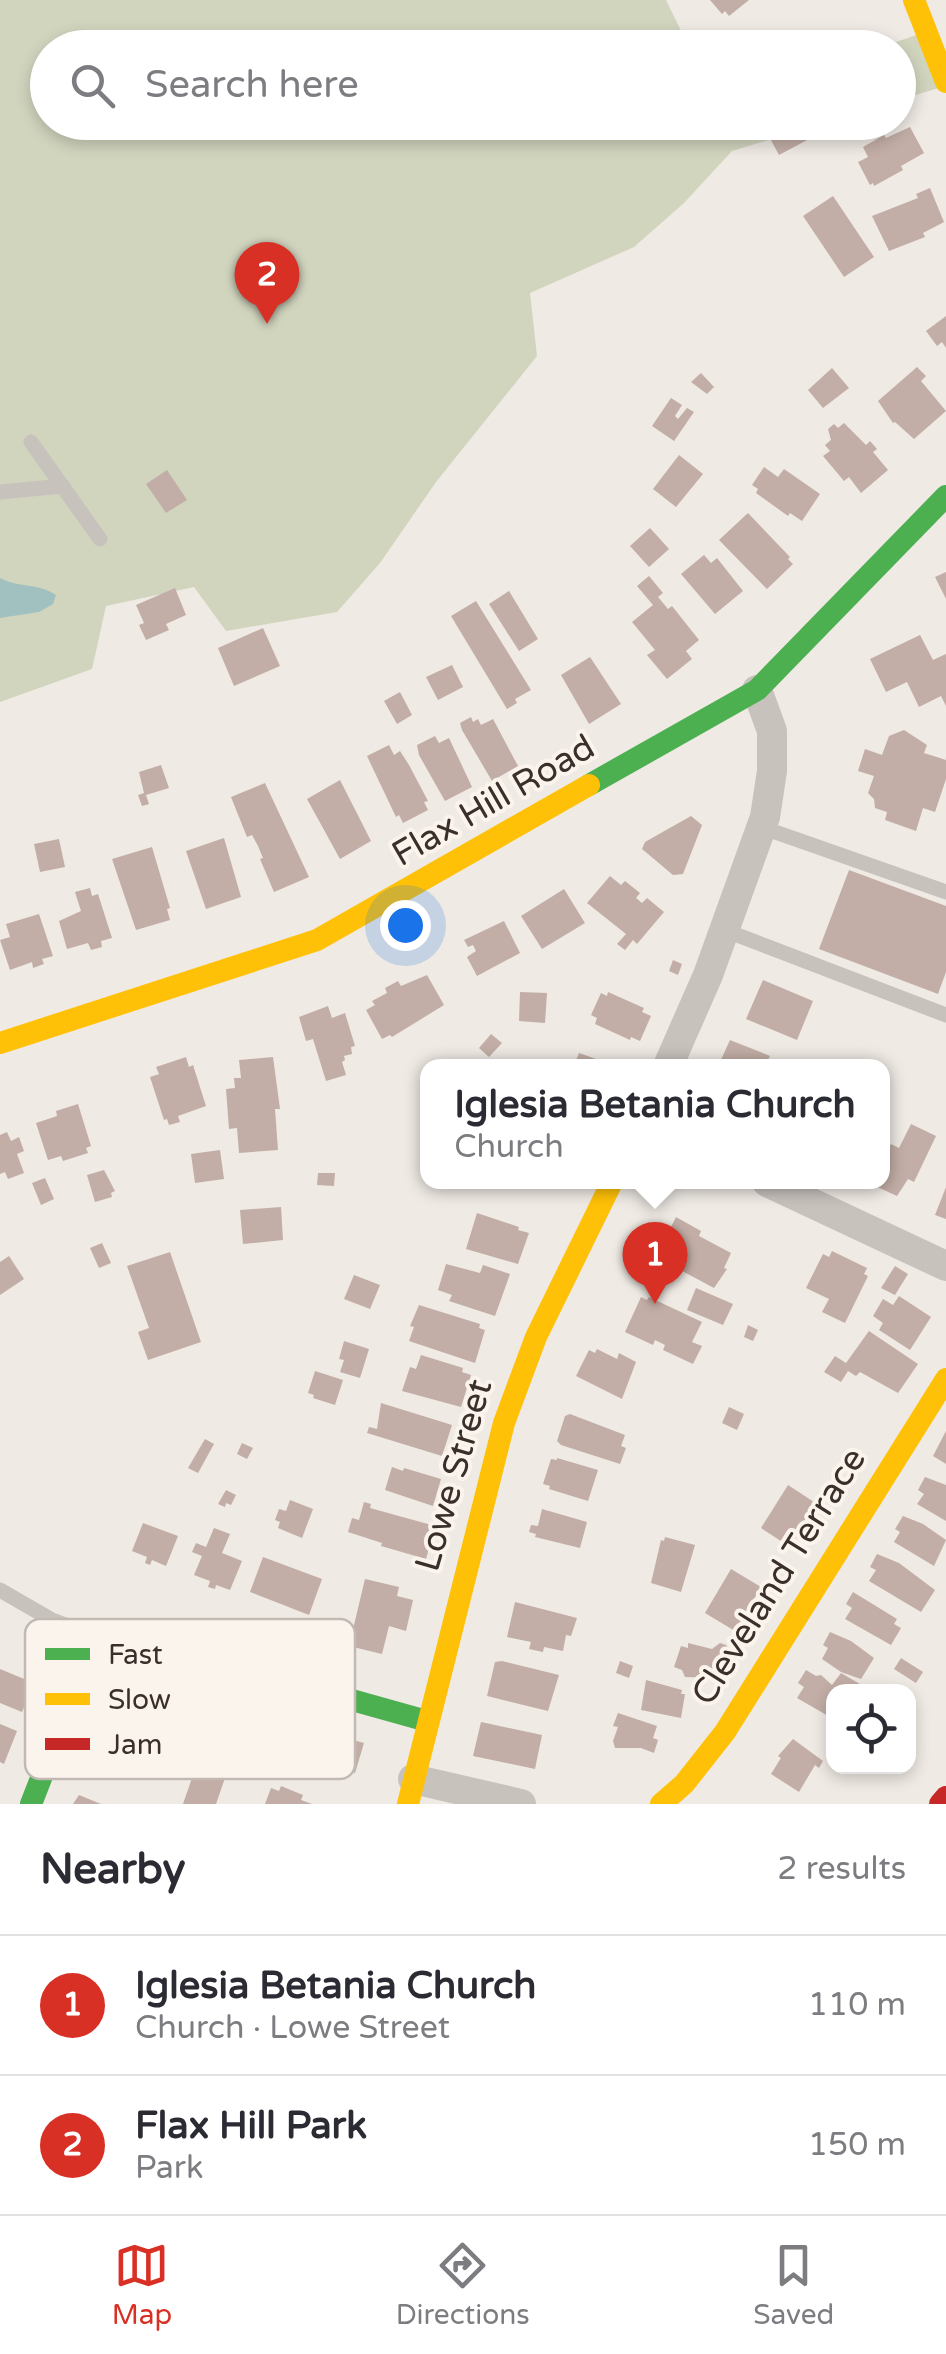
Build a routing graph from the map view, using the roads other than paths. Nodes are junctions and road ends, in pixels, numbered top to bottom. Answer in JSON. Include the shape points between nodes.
{"nodes":[{"id":1,"x":914,"y":0,"type":"edge"},
{"id":2,"x":946,"y":82,"type":"edge"},
{"id":3,"x":31,"y":442,"type":"dead end"},
{"id":4,"x":63,"y":486,"type":"junction"},
{"id":5,"x":0,"y":492,"type":"edge"},
{"id":6,"x":946,"y":496,"type":"edge"},
{"id":7,"x":100,"y":538,"type":"dead end"},
{"id":8,"x":758,"y":690,"type":"junction"},
{"id":9,"x":762,"y":828,"type":"junction"},
{"id":10,"x":946,"y":892,"type":"edge"},
{"id":11,"x":724,"y":930,"type":"junction"},
{"id":12,"x":946,"y":1016,"type":"edge"},
{"id":13,"x":0,"y":1042,"type":"edge"},
{"id":14,"x":671,"y":1059,"type":"edge"},
{"id":15,"x":609,"y":1189,"type":"edge"},
{"id":16,"x":782,"y":1189,"type":"edge"},
{"id":17,"x":946,"y":1266,"type":"edge"},
{"id":18,"x":946,"y":1379,"type":"edge"},
{"id":19,"x":0,"y":1590,"type":"edge"},
{"id":20,"x":50,"y":1619,"type":"edge"},
{"id":21,"x":355,"y":1701,"type":"edge"},
{"id":22,"x":427,"y":1721,"type":"junction"},
{"id":23,"x":41,"y":1779,"type":"edge"},
{"id":24,"x":411,"y":1792,"type":"edge"},
{"id":25,"x":946,"y":1796,"type":"edge"},
{"id":26,"x":31,"y":1804,"type":"edge"},
{"id":27,"x":522,"y":1804,"type":"edge"},
{"id":28,"x":661,"y":1804,"type":"edge"},
{"id":29,"x":940,"y":1804,"type":"edge"}],
"edges":[{"from":1,"to":2,"type":"street"},
{"from":3,"to":4,"type":"lane"},
{"from":4,"to":5,"type":"lane"},
{"from":4,"to":7,"type":"lane"},
{"from":6,"to":8,"type":"street","name":"Flax Hill Road"},
{"from":8,"to":9,"type":"street","via":[[772,730]]},
{"from":8,"to":13,"type":"street","name":"Flax Hill Road","via":[[316,940]]},
{"from":9,"to":10,"type":"lane"},
{"from":9,"to":11,"type":"street"},
{"from":11,"to":12,"type":"lane"},
{"from":11,"to":14,"type":"street"},
{"from":15,"to":22,"type":"street","name":"Lowe Street","via":[[518,1381]]},
{"from":16,"to":17,"type":"street"},
{"from":18,"to":28,"type":"street","name":"Cleveland Terrace","via":[[726,1732]]},
{"from":19,"to":20,"type":"lane"},
{"from":21,"to":22,"type":"street"},
{"from":22,"to":24,"type":"street","name":"Lowe Street"},
{"from":23,"to":26,"type":"street"},
{"from":24,"to":27,"type":"street"},
{"from":25,"to":29,"type":"street"}]}
